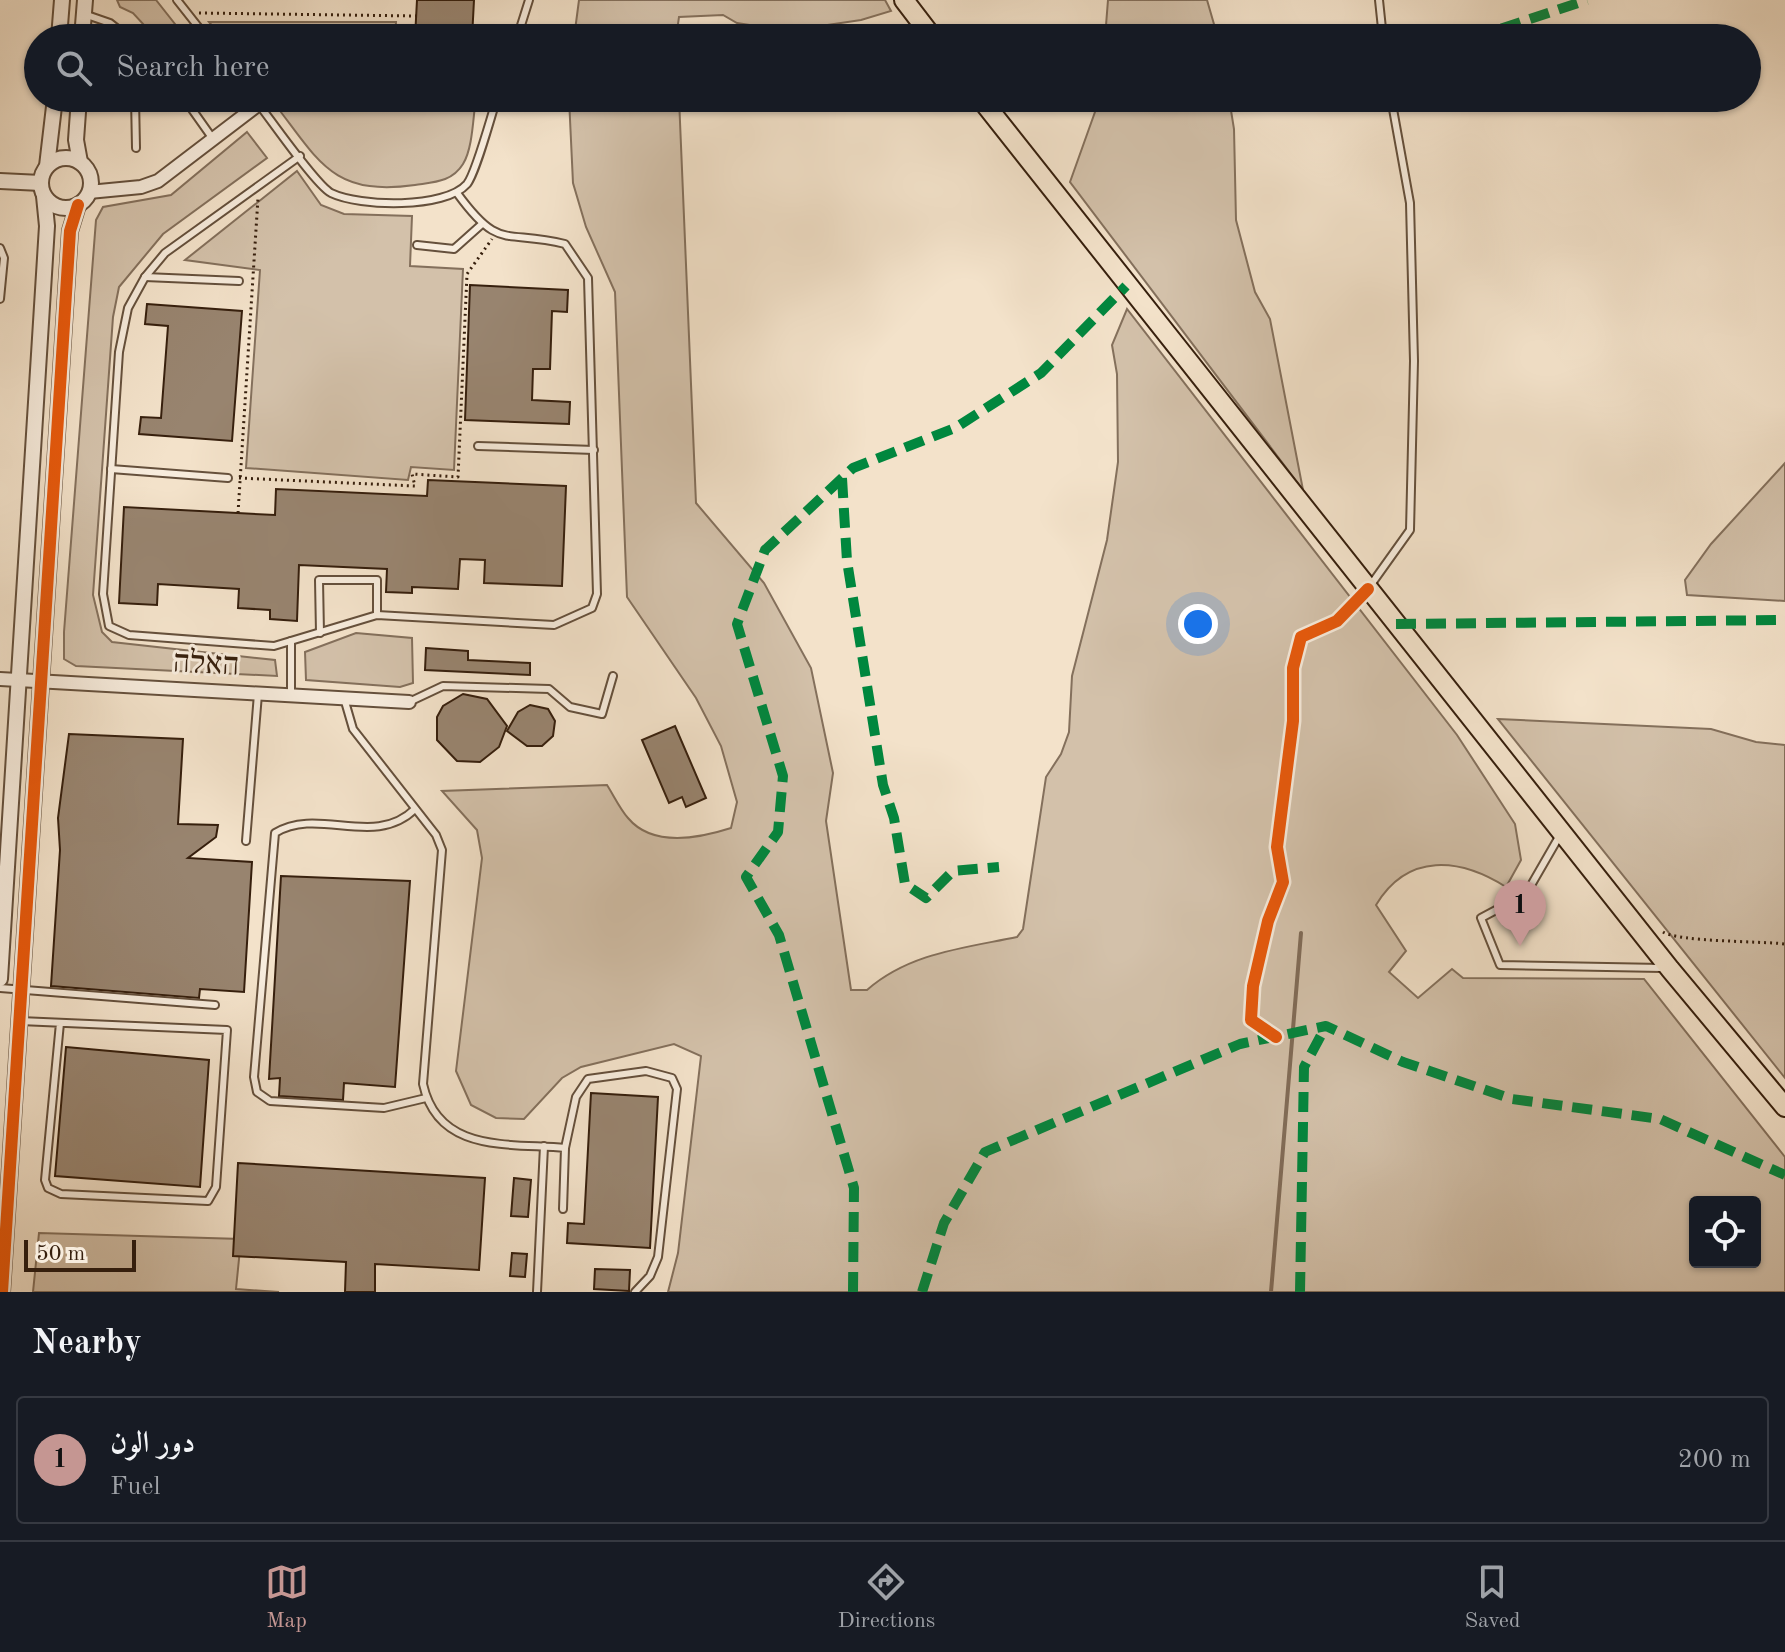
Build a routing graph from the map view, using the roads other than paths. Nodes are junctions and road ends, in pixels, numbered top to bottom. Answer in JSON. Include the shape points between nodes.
{"nodes":[{"id":1,"x":62,"y":0,"type":"edge"},
{"id":2,"x":177,"y":0,"type":"edge"},
{"id":3,"x":529,"y":0,"type":"edge"},
{"id":4,"x":904,"y":0,"type":"edge"},
{"id":5,"x":1379,"y":0,"type":"edge"},
{"id":6,"x":84,"y":7,"type":"edge"},
{"id":7,"x":60,"y":24,"type":"edge"},
{"id":8,"x":111,"y":24,"type":"edge"},
{"id":9,"x":196,"y":24,"type":"edge"},
{"id":10,"x":521,"y":24,"type":"edge"},
{"id":11,"x":922,"y":24,"type":"edge"},
{"id":12,"x":1382,"y":24,"type":"edge"},
{"id":13,"x":53,"y":112,"type":"edge"},
{"id":14,"x":78,"y":112,"type":"edge"},
{"id":15,"x":135,"y":112,"type":"edge"},
{"id":16,"x":194,"y":112,"type":"edge"},
{"id":17,"x":244,"y":112,"type":"edge"},
{"id":18,"x":265,"y":112,"type":"edge"},
{"id":19,"x":492,"y":112,"type":"edge"},
{"id":20,"x":991,"y":112,"type":"edge"},
{"id":21,"x":1394,"y":112,"type":"edge"},
{"id":22,"x":213,"y":139,"type":"junction"},
{"id":23,"x":136,"y":148,"type":"dead end"},
{"id":24,"x":300,"y":156,"type":"junction"},
{"id":25,"x":80,"y":162,"type":"junction"},
{"id":26,"x":47,"y":166,"type":"junction"},
{"id":27,"x":0,"y":181,"type":"edge"},
{"id":28,"x":42,"y":190,"type":"junction"},
{"id":29,"x":89,"y":192,"type":"junction"},
{"id":30,"x":457,"y":193,"type":"junction"},
{"id":31,"x":78,"y":205,"type":"junction"},
{"id":32,"x":482,"y":224,"type":"junction"},
{"id":33,"x":417,"y":245,"type":"dead end"},
{"id":34,"x":0,"y":248,"type":"edge"},
{"id":35,"x":145,"y":277,"type":"junction"},
{"id":36,"x":239,"y":281,"type":"dead end"},
{"id":37,"x":0,"y":299,"type":"edge"},
{"id":38,"x":478,"y":446,"type":"dead end"},
{"id":39,"x":594,"y":450,"type":"junction"},
{"id":40,"x":111,"y":469,"type":"junction"},
{"id":41,"x":228,"y":478,"type":"road end"},
{"id":42,"x":1368,"y":589,"type":"junction"},
{"id":43,"x":377,"y":615,"type":"junction"},
{"id":44,"x":320,"y":633,"type":"junction"},
{"id":45,"x":291,"y":641,"type":"junction"},
{"id":46,"x":613,"y":676,"type":"dead end"},
{"id":47,"x":0,"y":679,"type":"edge"},
{"id":48,"x":20,"y":681,"type":"junction"},
{"id":49,"x":43,"y":682,"type":"junction"},
{"id":50,"x":258,"y":694,"type":"junction"},
{"id":51,"x":291,"y":696,"type":"junction"},
{"id":52,"x":344,"y":698,"type":"junction"},
{"id":53,"x":409,"y":702,"type":"joint"},
{"id":54,"x":415,"y":809,"type":"junction"},
{"id":55,"x":1562,"y":832,"type":"junction"},
{"id":56,"x":246,"y":841,"type":"dead end"},
{"id":57,"x":1670,"y":969,"type":"junction"},
{"id":58,"x":0,"y":979,"type":"edge"},
{"id":59,"x":0,"y":988,"type":"edge"},
{"id":60,"x":22,"y":991,"type":"junction"},
{"id":61,"x":215,"y":1005,"type":"dead end"},
{"id":62,"x":20,"y":1021,"type":"junction"},
{"id":63,"x":60,"y":1023,"type":"junction"},
{"id":64,"x":426,"y":1098,"type":"junction"},
{"id":65,"x":1785,"y":1107,"type":"edge"},
{"id":66,"x":544,"y":1146,"type":"junction"},
{"id":67,"x":565,"y":1148,"type":"junction"},
{"id":68,"x":563,"y":1209,"type":"dead end"},
{"id":69,"x":2,"y":1292,"type":"edge"},
{"id":70,"x":537,"y":1292,"type":"edge"},
{"id":71,"x":635,"y":1292,"type":"edge"}],
"edges":[{"from":1,"to":7,"type":"street"},
{"from":2,"to":9,"type":"lane"},
{"from":3,"to":10,"type":"lane"},
{"from":4,"to":11,"type":"main road"},
{"from":5,"to":12,"type":"lane"},
{"from":6,"to":8,"type":"lane"},
{"from":13,"to":26,"type":"street"},
{"from":14,"to":25,"type":"street"},
{"from":15,"to":23,"type":"lane"},
{"from":16,"to":22,"type":"lane"},
{"from":17,"to":22,"type":"street"},
{"from":18,"to":24,"type":"lane"},
{"from":19,"to":30,"type":"lane","via":[[469,182]]},
{"from":20,"to":42,"type":"main road"},
{"from":21,"to":42,"type":"lane","via":[[1410,203],[1410,530]]},
{"from":22,"to":29,"type":"street","via":[[158,181]]},
{"from":24,"to":30,"type":"lane","via":[[330,192],[350,198],[415,203]]},
{"from":24,"to":35,"type":"lane","via":[[165,253]]},
{"from":25,"to":26,"type":"street","via":[[62,158]]},
{"from":25,"to":29,"type":"street","via":[[90,176]]},
{"from":26,"to":28,"type":"street"},
{"from":27,"to":28,"type":"street"},
{"from":28,"to":31,"type":"street","via":[[61,208]]},
{"from":28,"to":48,"type":"street","via":[[47,226]]},
{"from":29,"to":31,"type":"street"},
{"from":30,"to":32,"type":"lane"},
{"from":31,"to":49,"type":"street","via":[[70,231]]},
{"from":32,"to":33,"type":"lane","via":[[454,249]]},
{"from":32,"to":39,"type":"lane","via":[[496,235],[565,244],[588,278]]},
{"from":34,"to":37,"type":"lane"},
{"from":35,"to":36,"type":"lane"},
{"from":35,"to":40,"type":"lane","via":[[128,308],[119,352]]},
{"from":38,"to":39,"type":"lane"},
{"from":39,"to":43,"type":"lane","via":[[597,594],[592,608],[554,625]]},
{"from":40,"to":41,"type":"lane"},
{"from":40,"to":45,"type":"lane","via":[[103,594],[109,626],[129,635],[274,646]]},
{"from":42,"to":55,"type":"main road"},
{"from":43,"to":44,"type":"lane"},
{"from":43,"to":44,"type":"lane","via":[[377,580],[319,580]]},
{"from":44,"to":45,"type":"lane"},
{"from":45,"to":51,"type":"lane"},
{"from":46,"to":53,"type":"lane","via":[[602,714],[570,707],[549,689],[443,686]]},
{"from":47,"to":48,"type":"street","name":"האלה"},
{"from":48,"to":49,"type":"street","name":"האלה"},
{"from":48,"to":58,"type":"street"},
{"from":49,"to":50,"type":"street","name":"האלה"},
{"from":49,"to":60,"type":"street"},
{"from":50,"to":51,"type":"street","name":"האלה"},
{"from":50,"to":56,"type":"lane"},
{"from":51,"to":52,"type":"street","name":"האלה"},
{"from":52,"to":53,"type":"street","name":"האלה"},
{"from":52,"to":54,"type":"lane","via":[[353,729]]},
{"from":54,"to":64,"type":"lane","via":[[442,850]]},
{"from":54,"to":64,"type":"lane","via":[[387,828],[295,825],[275,833],[254,1077],[257,1092],[270,1101],[384,1108]]},
{"from":55,"to":57,"type":"main road"},
{"from":55,"to":57,"type":"lane","via":[[1526,894],[1481,918],[1500,965]]},
{"from":57,"to":65,"type":"main road"},
{"from":59,"to":60,"type":"lane"},
{"from":60,"to":61,"type":"lane"},
{"from":60,"to":62,"type":"street"},
{"from":62,"to":63,"type":"lane"},
{"from":62,"to":69,"type":"street"},
{"from":63,"to":63,"type":"lane","via":[[227,1030],[216,1187],[208,1201],[61,1194],[48,1188]]},
{"from":64,"to":66,"type":"lane","via":[[440,1122],[461,1137]]},
{"from":66,"to":67,"type":"lane"},
{"from":66,"to":70,"type":"lane"},
{"from":67,"to":68,"type":"lane"},
{"from":67,"to":71,"type":"lane","via":[[576,1097],[588,1079],[646,1071],[672,1078],[677,1089],[658,1257]]}]}
